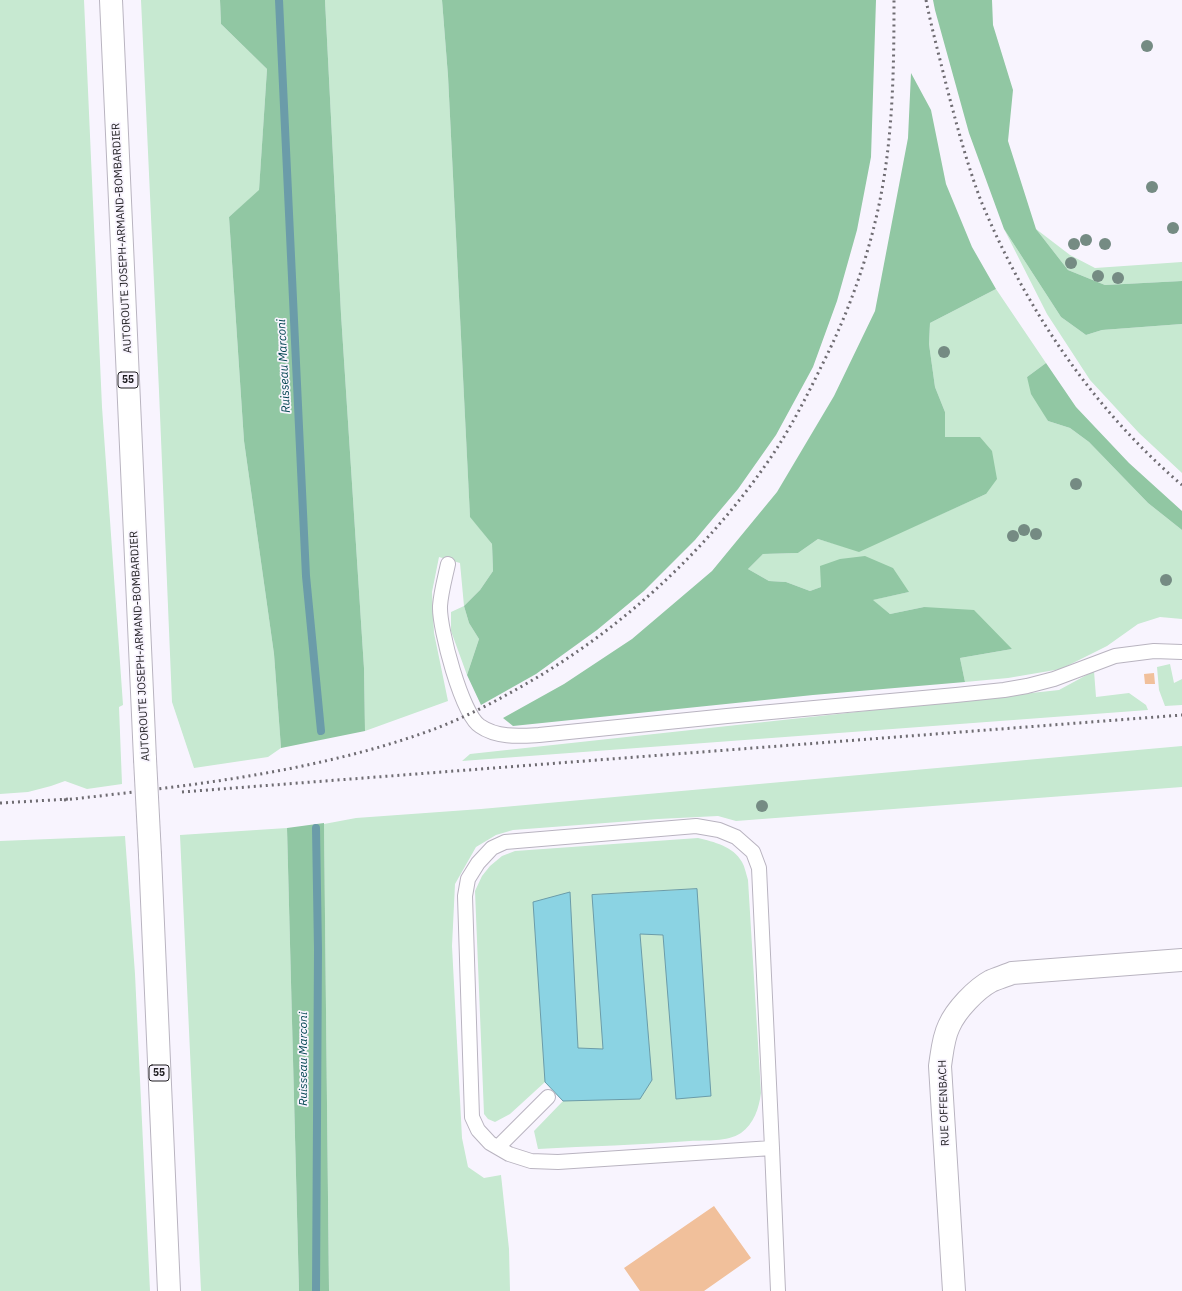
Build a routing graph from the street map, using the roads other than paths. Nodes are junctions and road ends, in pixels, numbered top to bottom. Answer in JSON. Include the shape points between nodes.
{"nodes":[{"id":1,"x":111,"y":0,"type":"edge"},
{"id":2,"x":448,"y":564,"type":"dead end"},
{"id":3,"x":1182,"y":652,"type":"edge"},
{"id":4,"x":1182,"y":960,"type":"edge"},
{"id":5,"x":548,"y":1097,"type":"dead end"},
{"id":6,"x":498,"y":1147,"type":"junction"},
{"id":7,"x":772,"y":1148,"type":"junction"},
{"id":8,"x":169,"y":1291,"type":"edge"},
{"id":9,"x":778,"y":1291,"type":"edge"},
{"id":10,"x":954,"y":1291,"type":"edge"}],
"edges":[{"from":1,"to":8,"type":"main road","name":"AUTOROUTE JOSEPH-ARMAND-BOMBARDIER","number":"55","bridge":true},
{"from":2,"to":3,"type":"lane","via":[[440,606],[441,622],[461,695],[474,722],[495,733],[510,736],[1004,690],[1054,680],[1115,656],[1154,651]]},
{"from":4,"to":10,"type":"main road","name":"RUE OFFENBACH","via":[[1012,973],[991,981],[975,992],[961,1008],[949,1026],[940,1066]]},
{"from":5,"to":6,"type":"lane"},
{"from":6,"to":7,"type":"lane","via":[[509,1154],[531,1161],[558,1162]]},
{"from":6,"to":7,"type":"lane","via":[[490,1143],[478,1130],[472,1117],[464,896],[468,880],[478,863],[492,848],[505,842],[696,826],[719,830],[736,837],[753,852],[759,868]]},
{"from":7,"to":9,"type":"lane"}]}
